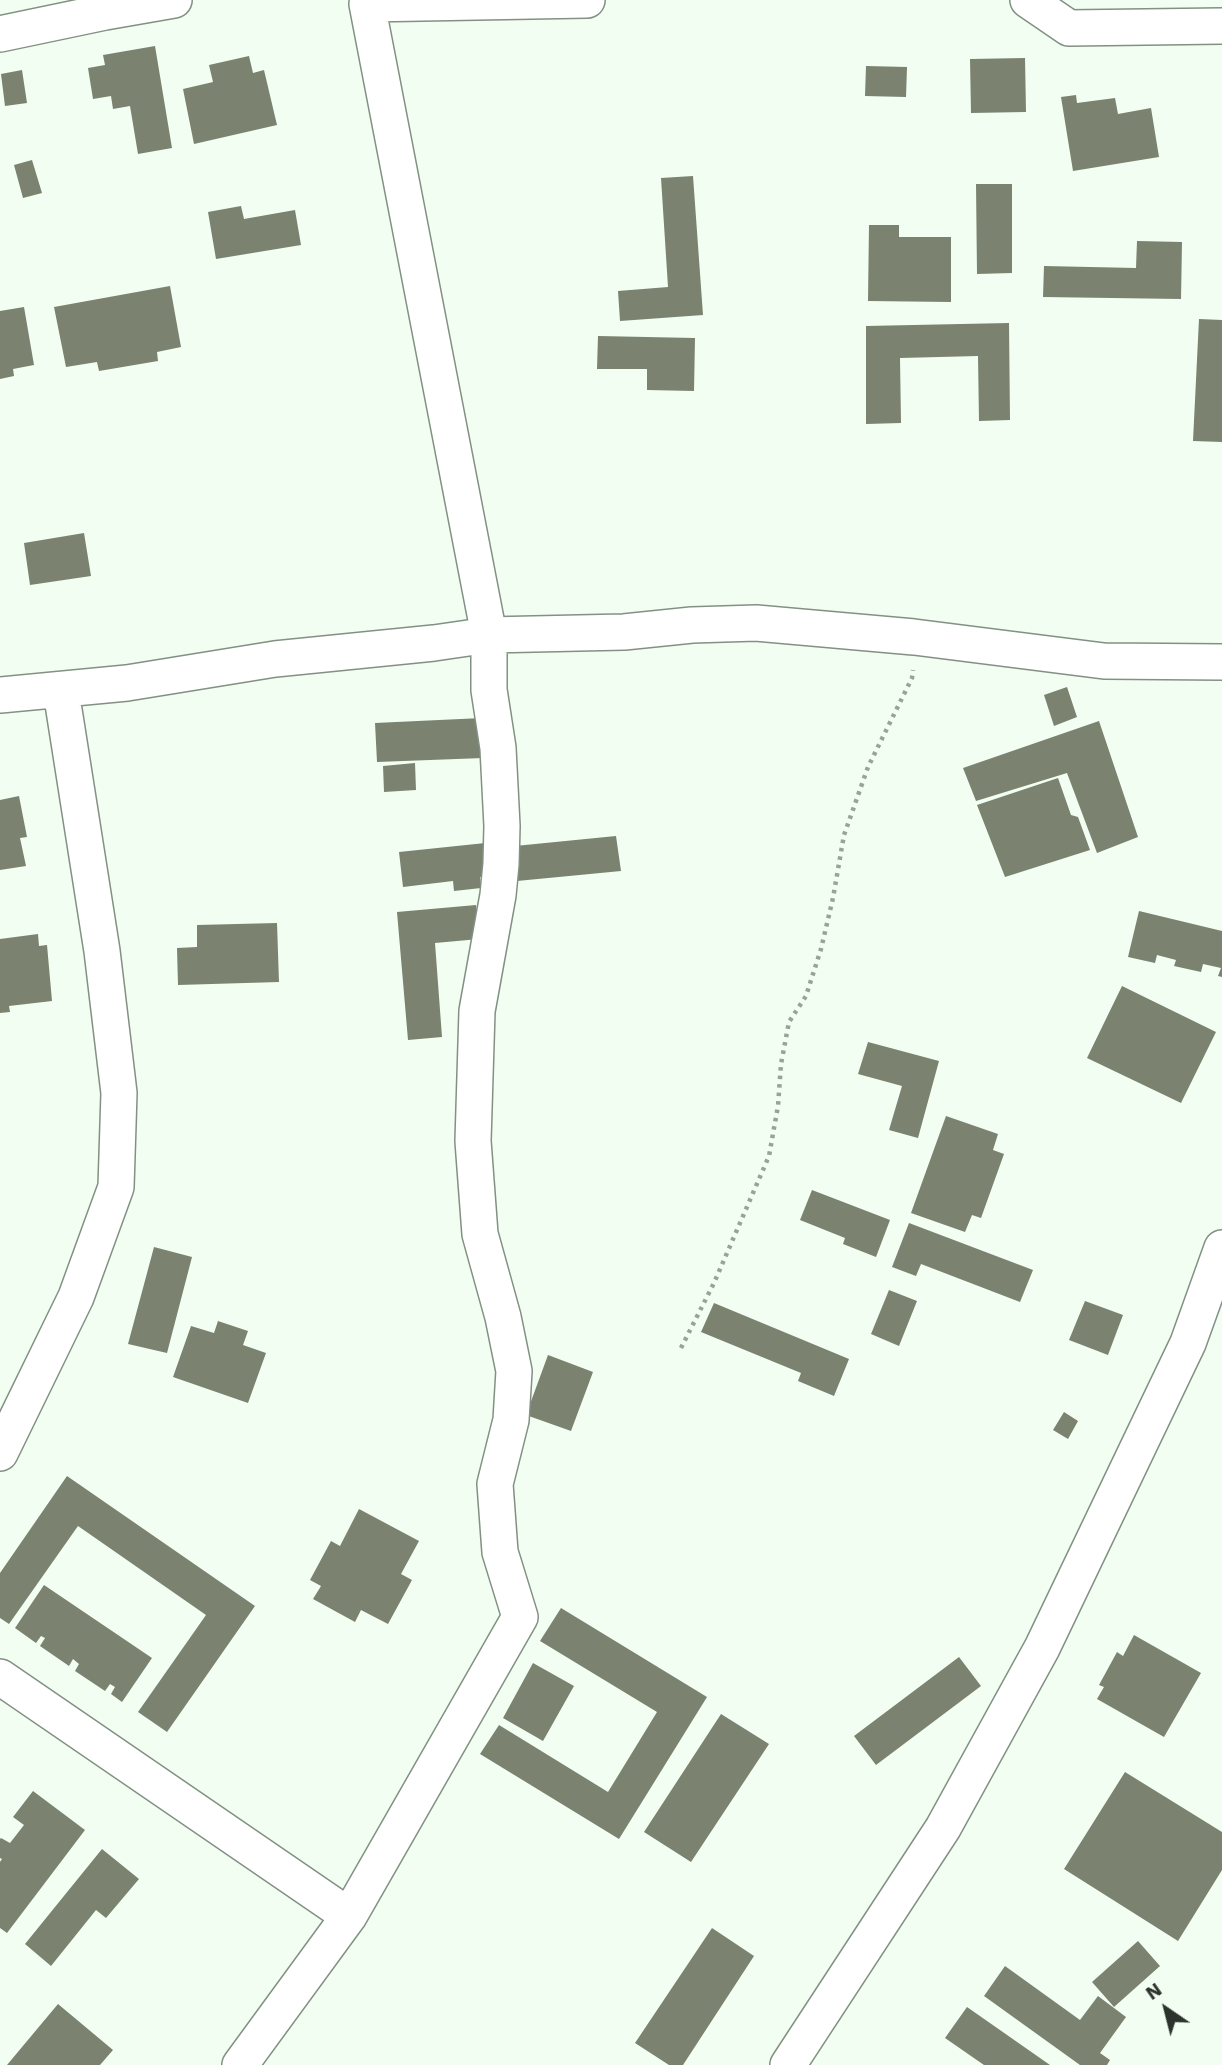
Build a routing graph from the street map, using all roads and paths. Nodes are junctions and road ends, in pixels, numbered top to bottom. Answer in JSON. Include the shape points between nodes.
{"nodes":[{"id":1,"x":174,"y":0,"type":"edge"},
{"id":2,"x":587,"y":0,"type":"edge"},
{"id":3,"x":1028,"y":0,"type":"edge"},
{"id":4,"x":360,"y":1,"type":"edge"},
{"id":5,"x":1222,"y":26,"type":"edge"},
{"id":6,"x":0,"y":34,"type":"edge"},
{"id":7,"x":489,"y":635,"type":"junction"},
{"id":8,"x":915,"y":637,"type":"junction"},
{"id":9,"x":1222,"y":662,"type":"edge"},
{"id":10,"x":61,"y":691,"type":"junction"},
{"id":11,"x":0,"y":695,"type":"edge"},
{"id":12,"x":1222,"y":1248,"type":"edge"},
{"id":13,"x":681,"y":1348,"type":"dead end"},
{"id":14,"x":0,"y":1453,"type":"edge"},
{"id":15,"x":0,"y":1677,"type":"edge"},
{"id":16,"x":349,"y":1916,"type":"junction"},
{"id":17,"x":240,"y":2065,"type":"edge"},
{"id":18,"x":788,"y":2065,"type":"edge"}],
"edges":[{"from":1,"to":6,"type":"street"},
{"from":2,"to":4,"type":"street"},
{"from":3,"to":5,"type":"street","via":[[1069,28]]},
{"from":4,"to":7,"type":"street"},
{"from":7,"to":8,"type":"street","via":[[756,623]]},
{"from":7,"to":10,"type":"street"},
{"from":7,"to":16,"type":"street","via":[[501,864],[477,1011],[473,1142],[480,1234],[514,1371],[511,1420],[495,1484],[500,1552],[520,1617]]},
{"from":8,"to":9,"type":"street","via":[[1104,661]]},
{"from":8,"to":13,"type":"path","via":[[912,678],[868,767],[844,835],[810,984],[789,1022],[769,1156]]},
{"from":10,"to":11,"type":"street"},
{"from":10,"to":14,"type":"street","via":[[119,1093],[117,1187],[76,1297]]},
{"from":12,"to":18,"type":"street","via":[[1188,1343],[1042,1648],[943,1828]]},
{"from":15,"to":16,"type":"street"},
{"from":16,"to":17,"type":"street"}]}
